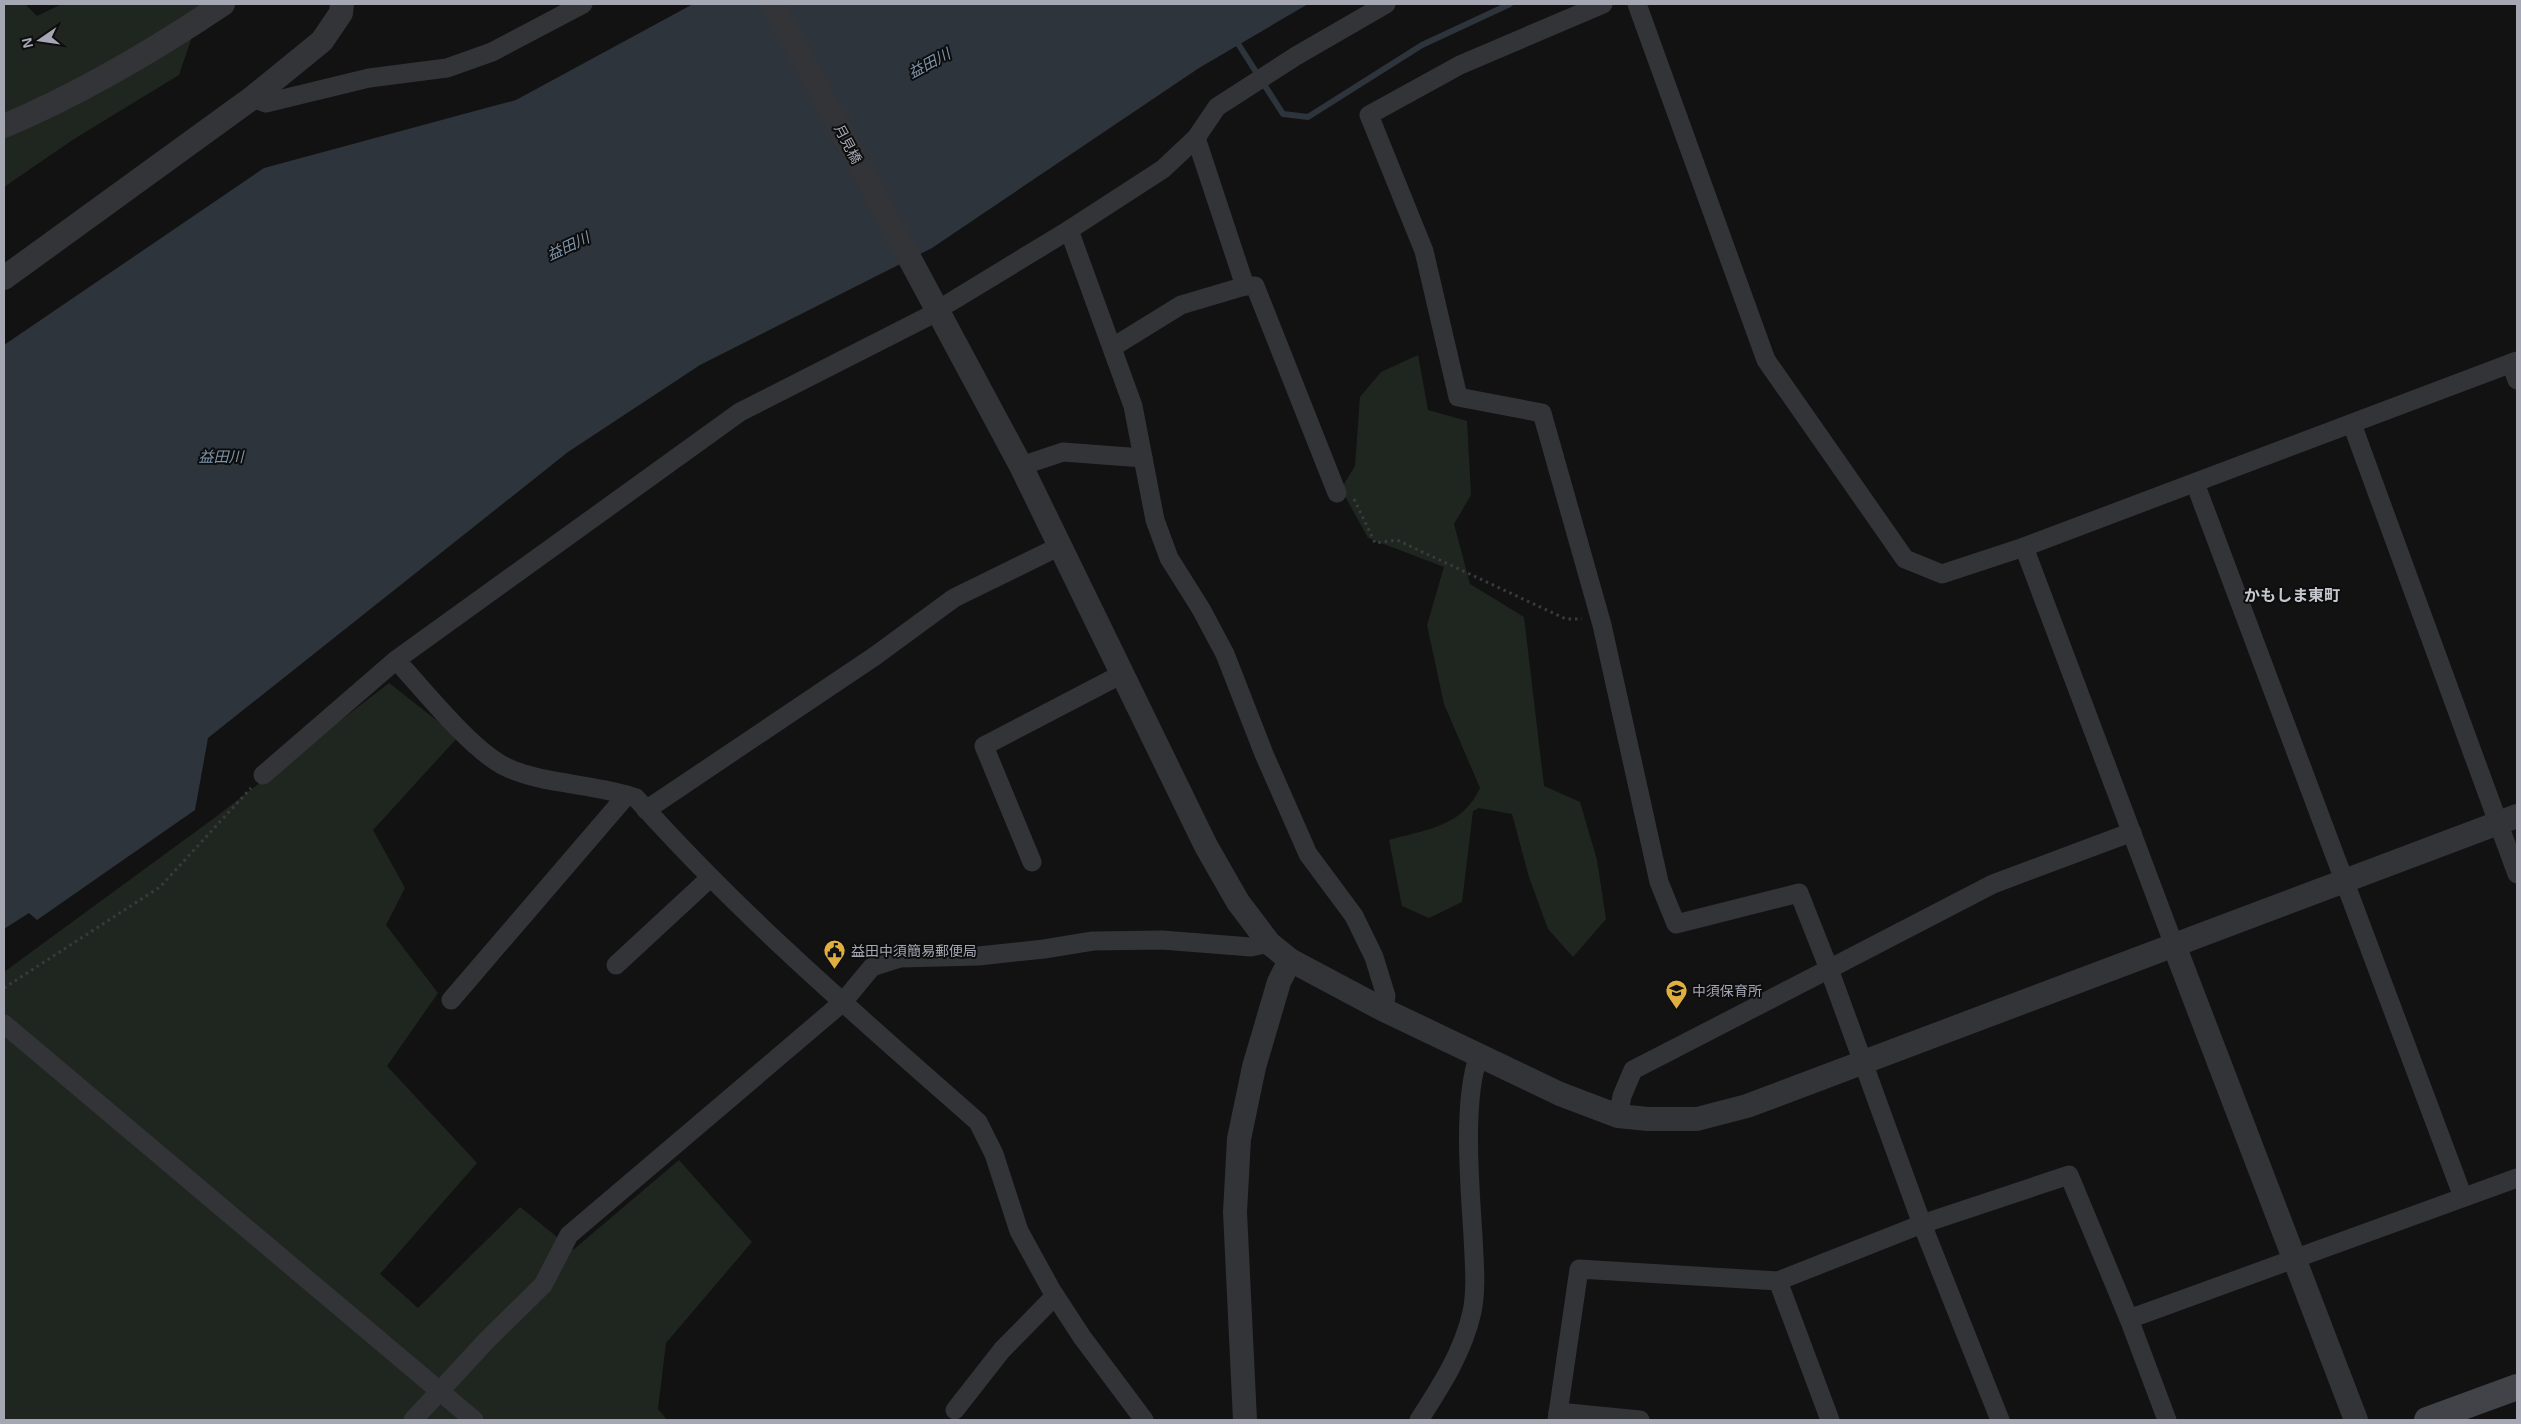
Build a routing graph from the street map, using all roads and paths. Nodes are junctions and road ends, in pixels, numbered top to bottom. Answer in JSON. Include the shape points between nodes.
{"nodes":[{"id":1,"x":223,"y":4,"type":"edge"},
{"id":2,"x":342,"y":4,"type":"edge"},
{"id":3,"x":583,"y":4,"type":"edge"},
{"id":4,"x":773,"y":4,"type":"edge"},
{"id":5,"x":1386,"y":4,"type":"edge"},
{"id":6,"x":1603,"y":4,"type":"edge"},
{"id":7,"x":1637,"y":4,"type":"edge"},
{"id":8,"x":252,"y":98,"type":"junction"},
{"id":9,"x":4,"y":126,"type":"edge"},
{"id":10,"x":1196,"y":138,"type":"junction"},
{"id":11,"x":1070,"y":230,"type":"junction"},
{"id":12,"x":4,"y":278,"type":"edge"},
{"id":13,"x":1245,"y":286,"type":"junction"},
{"id":14,"x":950,"y":302,"type":"dead end"},
{"id":15,"x":927,"y":317,"type":"dead end"},
{"id":16,"x":1113,"y":348,"type":"junction"},
{"id":17,"x":2515,"y":368,"type":"edge"},
{"id":18,"x":2352,"y":424,"type":"junction"},
{"id":19,"x":1143,"y":458,"type":"junction"},
{"id":20,"x":1021,"y":466,"type":"junction"},
{"id":21,"x":2195,"y":483,"type":"junction"},
{"id":22,"x":1337,"y":493,"type":"joint"},
{"id":23,"x":1060,"y":546,"type":"junction"},
{"id":24,"x":2024,"y":547,"type":"junction"},
{"id":25,"x":1600,"y":618,"type":"junction"},
{"id":26,"x":396,"y":660,"type":"junction"},
{"id":27,"x":1122,"y":674,"type":"junction"},
{"id":28,"x":263,"y":775,"type":"joint"},
{"id":29,"x":627,"y":795,"type":"junction"},
{"id":30,"x":646,"y":810,"type":"junction"},
{"id":31,"x":2508,"y":820,"type":"edge"},
{"id":32,"x":2132,"y":832,"type":"junction"},
{"id":33,"x":1032,"y":862,"type":"dead end"},
{"id":34,"x":2517,"y":874,"type":"edge"},
{"id":35,"x":710,"y":878,"type":"junction"},
{"id":36,"x":2343,"y":881,"type":"junction"},
{"id":37,"x":1269,"y":944,"type":"junction"},
{"id":38,"x":2174,"y":945,"type":"junction"},
{"id":39,"x":1290,"y":960,"type":"junction"},
{"id":40,"x":616,"y":964,"type":"dead end"},
{"id":41,"x":1829,"y":969,"type":"junction"},
{"id":42,"x":4,"y":988,"type":"edge"},
{"id":43,"x":451,"y":1000,"type":"dead end"},
{"id":44,"x":842,"y":1002,"type":"junction"},
{"id":45,"x":1384,"y":1010,"type":"junction"},
{"id":46,"x":4,"y":1024,"type":"edge"},
{"id":47,"x":1479,"y":1055,"type":"junction"},
{"id":48,"x":1864,"y":1062,"type":"junction"},
{"id":49,"x":1618,"y":1116,"type":"junction"},
{"id":50,"x":2517,"y":1178,"type":"edge"},
{"id":51,"x":2463,"y":1197,"type":"junction"},
{"id":52,"x":1922,"y":1224,"type":"junction"},
{"id":53,"x":2294,"y":1259,"type":"junction"},
{"id":54,"x":1778,"y":1281,"type":"junction"},
{"id":55,"x":1056,"y":1296,"type":"junction"},
{"id":56,"x":2129,"y":1320,"type":"junction"},
{"id":57,"x":2517,"y":1387,"type":"edge"},
{"id":58,"x":440,"y":1391,"type":"junction"},
{"id":59,"x":955,"y":1410,"type":"dead end"},
{"id":60,"x":1558,"y":1416,"type":"edge"},
{"id":61,"x":413,"y":1420,"type":"edge"},
{"id":62,"x":474,"y":1420,"type":"edge"},
{"id":63,"x":1144,"y":1420,"type":"edge"},
{"id":64,"x":1246,"y":1420,"type":"edge"},
{"id":65,"x":1419,"y":1420,"type":"edge"},
{"id":66,"x":1640,"y":1420,"type":"edge"},
{"id":67,"x":1830,"y":1420,"type":"edge"},
{"id":68,"x":2000,"y":1420,"type":"edge"},
{"id":69,"x":2166,"y":1420,"type":"edge"},
{"id":70,"x":2356,"y":1420,"type":"edge"},
{"id":71,"x":2427,"y":1420,"type":"edge"}],
"edges":[{"from":1,"to":9,"type":"street","via":[[153,51],[54,105]]},
{"from":2,"to":8,"type":"street","via":[[341,13],[322,41]]},
{"from":3,"to":8,"type":"street","via":[[492,52],[447,68],[369,78],[266,103]]},
{"from":4,"to":20,"type":"street","name":"月見橋"},
{"from":5,"to":10,"type":"street","via":[[1217,107]]},
{"from":6,"to":25,"type":"street","via":[[1460,65],[1369,115],[1424,252],[1458,397],[1542,413]]},
{"from":7,"to":24,"type":"street","via":[[1766,360],[1905,559],[1942,574]]},
{"from":8,"to":12,"type":"street"},
{"from":10,"to":11,"type":"street","via":[[1163,169]]},
{"from":10,"to":13,"type":"street"},
{"from":11,"to":14,"type":"street"},
{"from":11,"to":16,"type":"street"},
{"from":13,"to":16,"type":"street","via":[[1181,305]]},
{"from":13,"to":22,"type":"street","via":[[1255,286]]},
{"from":15,"to":26,"type":"street","via":[[740,412]]},
{"from":16,"to":19,"type":"street","via":[[1133,406]]},
{"from":17,"to":18,"type":"street"},
{"from":18,"to":21,"type":"street"},
{"from":18,"to":31,"type":"street"},
{"from":19,"to":20,"type":"street","via":[[1063,452]]},
{"from":19,"to":45,"type":"street","via":[[1155,520],[1169,558],[1225,654],[1308,854],[1354,916],[1374,957],[1386,996]]},
{"from":20,"to":23,"type":"street","name":"月見橋"},
{"from":21,"to":24,"type":"street"},
{"from":21,"to":36,"type":"street"},
{"from":22,"to":25,"type":"path","via":[[1356,500],[1375,543],[1397,540],[1566,619]]},
{"from":23,"to":27,"type":"street","name":"月見橋"},
{"from":23,"to":30,"type":"street","via":[[954,598],[875,656]]},
{"from":24,"to":32,"type":"street"},
{"from":25,"to":41,"type":"street","via":[[1659,882],[1676,924],[1799,893]]},
{"from":26,"to":28,"type":"street"},
{"from":26,"to":29,"type":"street","via":[[473,742],[502,765],[534,776]]},
{"from":27,"to":33,"type":"street","via":[[984,746]]},
{"from":27,"to":37,"type":"street","name":"月見橋","via":[[1206,846],[1238,902]]},
{"from":28,"to":42,"type":"path","via":[[160,887]]},
{"from":29,"to":30,"type":"street","via":[[636,798]]},
{"from":29,"to":43,"type":"street"},
{"from":30,"to":35,"type":"street"},
{"from":31,"to":34,"type":"street"},
{"from":31,"to":36,"type":"street","name":"月見橋"},
{"from":32,"to":38,"type":"street"},
{"from":32,"to":41,"type":"street","via":[[1992,884]]},
{"from":35,"to":40,"type":"street"},
{"from":35,"to":44,"type":"street"},
{"from":36,"to":38,"type":"street","name":"月見橋"},
{"from":36,"to":51,"type":"street"},
{"from":37,"to":39,"type":"street","name":"月見橋"},
{"from":37,"to":44,"type":"street","via":[[1251,947],[1162,940],[1093,940],[979,956],[900,958],[872,967]]},
{"from":38,"to":48,"type":"street","name":"月見橋"},
{"from":38,"to":53,"type":"street"},
{"from":39,"to":45,"type":"street","name":"月見橋"},
{"from":39,"to":64,"type":"street","via":[[1279,982],[1254,1066],[1239,1139],[1235,1212]]},
{"from":41,"to":48,"type":"street"},
{"from":41,"to":49,"type":"street","via":[[1633,1070]]},
{"from":44,"to":55,"type":"street","via":[[978,1122],[994,1154],[1019,1231]]},
{"from":44,"to":58,"type":"street","via":[[569,1235],[543,1285]]},
{"from":45,"to":47,"type":"street","name":"月見橋"},
{"from":46,"to":58,"type":"street"},
{"from":47,"to":49,"type":"street","name":"月見橋","via":[[1560,1094]]},
{"from":47,"to":65,"type":"street","via":[[1474,1068],[1470,1103],[1475,1279],[1472,1312],[1455,1362]]},
{"from":48,"to":49,"type":"street","name":"月見橋","via":[[1747,1106],[1697,1118]]},
{"from":48,"to":52,"type":"street"},
{"from":50,"to":51,"type":"street"},
{"from":51,"to":53,"type":"street"},
{"from":52,"to":54,"type":"street"},
{"from":52,"to":56,"type":"street","via":[[2069,1175]]},
{"from":52,"to":68,"type":"street"},
{"from":53,"to":56,"type":"street"},
{"from":53,"to":70,"type":"street"},
{"from":54,"to":60,"type":"street","via":[[1579,1269]]},
{"from":54,"to":67,"type":"street"},
{"from":55,"to":59,"type":"street","via":[[1002,1350]]},
{"from":55,"to":63,"type":"street","via":[[1082,1337]]},
{"from":56,"to":69,"type":"street"},
{"from":57,"to":71,"type":"main road"},
{"from":58,"to":61,"type":"street"},
{"from":58,"to":62,"type":"street"},
{"from":60,"to":66,"type":"street"}]}
